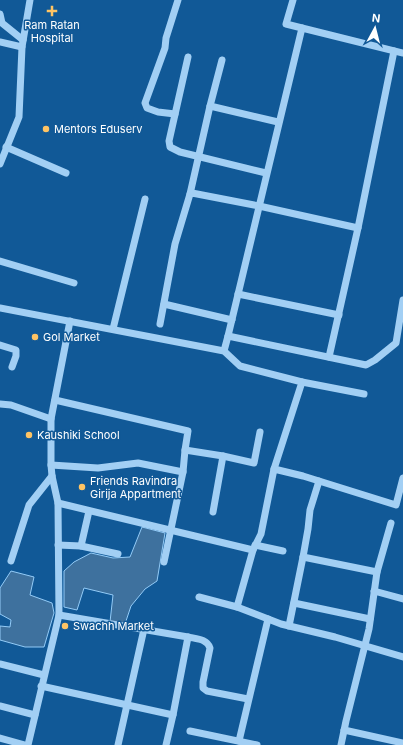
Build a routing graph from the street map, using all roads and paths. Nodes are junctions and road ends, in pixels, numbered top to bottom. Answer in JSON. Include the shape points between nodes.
{"nodes":[{"id":1,"x":30,"y":0,"type":"edge"},
{"id":2,"x":178,"y":0,"type":"edge"},
{"id":3,"x":292,"y":0,"type":"edge"},
{"id":4,"x":0,"y":14,"type":"edge"},
{"id":5,"x":302,"y":28,"type":"junction"},
{"id":6,"x":0,"y":42,"type":"edge"},
{"id":7,"x":22,"y":43,"type":"junction"},
{"id":8,"x":394,"y":51,"type":"junction"},
{"id":9,"x":403,"y":53,"type":"edge"},
{"id":10,"x":188,"y":57,"type":"dead end"},
{"id":11,"x":222,"y":60,"type":"dead end"},
{"id":12,"x":210,"y":106,"type":"junction"},
{"id":13,"x":175,"y":114,"type":"junction"},
{"id":14,"x":278,"y":122,"type":"junction"},
{"id":15,"x":6,"y":147,"type":"junction"},
{"id":16,"x":198,"y":156,"type":"junction"},
{"id":17,"x":0,"y":164,"type":"edge"},
{"id":18,"x":66,"y":173,"type":"dead end"},
{"id":19,"x":266,"y":173,"type":"junction"},
{"id":20,"x":190,"y":194,"type":"junction"},
{"id":21,"x":145,"y":199,"type":"dead end"},
{"id":22,"x":259,"y":206,"type":"junction"},
{"id":23,"x":358,"y":228,"type":"junction"},
{"id":24,"x":0,"y":261,"type":"edge"},
{"id":25,"x":74,"y":283,"type":"dead end"},
{"id":26,"x":238,"y":294,"type":"junction"},
{"id":27,"x":403,"y":300,"type":"edge"},
{"id":28,"x":164,"y":304,"type":"junction"},
{"id":29,"x":0,"y":308,"type":"edge"},
{"id":30,"x":339,"y":315,"type":"junction"},
{"id":31,"x":232,"y":320,"type":"junction"},
{"id":32,"x":70,"y":321,"type":"junction"},
{"id":33,"x":160,"y":324,"type":"dead end"},
{"id":34,"x":113,"y":329,"type":"junction"},
{"id":35,"x":228,"y":336,"type":"junction"},
{"id":36,"x":400,"y":342,"type":"edge"},
{"id":37,"x":0,"y":345,"type":"edge"},
{"id":38,"x":224,"y":351,"type":"junction"},
{"id":39,"x":329,"y":357,"type":"junction"},
{"id":40,"x":12,"y":367,"type":"dead end"},
{"id":41,"x":302,"y":382,"type":"junction"},
{"id":42,"x":364,"y":394,"type":"dead end"},
{"id":43,"x":55,"y":400,"type":"junction"},
{"id":44,"x":0,"y":404,"type":"edge"},
{"id":45,"x":51,"y":419,"type":"junction"},
{"id":46,"x":260,"y":432,"type":"dead end"},
{"id":47,"x":184,"y":450,"type":"junction"},
{"id":48,"x":224,"y":456,"type":"junction"},
{"id":49,"x":51,"y":465,"type":"junction"},
{"id":50,"x":274,"y":469,"type":"junction"},
{"id":51,"x":183,"y":472,"type":"junction"},
{"id":52,"x":52,"y":476,"type":"junction"},
{"id":53,"x":403,"y":478,"type":"edge"},
{"id":54,"x":319,"y":481,"type":"junction"},
{"id":55,"x":58,"y":503,"type":"junction"},
{"id":56,"x":400,"y":503,"type":"edge"},
{"id":57,"x":89,"y":511,"type":"junction"},
{"id":58,"x":213,"y":512,"type":"dead end"},
{"id":59,"x":391,"y":523,"type":"dead end"},
{"id":60,"x":172,"y":530,"type":"junction"},
{"id":61,"x":58,"y":544,"type":"junction"},
{"id":62,"x":81,"y":546,"type":"junction"},
{"id":63,"x":254,"y":547,"type":"junction"},
{"id":64,"x":283,"y":551,"type":"dead end"},
{"id":65,"x":118,"y":554,"type":"dead end"},
{"id":66,"x":303,"y":557,"type":"junction"},
{"id":67,"x":11,"y":561,"type":"dead end"},
{"id":68,"x":164,"y":562,"type":"dead end"},
{"id":69,"x":377,"y":572,"type":"junction"},
{"id":70,"x":374,"y":591,"type":"junction"},
{"id":71,"x":199,"y":597,"type":"dead end"},
{"id":72,"x":403,"y":599,"type":"edge"},
{"id":73,"x":294,"y":603,"type":"junction"},
{"id":74,"x":238,"y":607,"type":"junction"},
{"id":75,"x":59,"y":615,"type":"junction"},
{"id":76,"x":268,"y":619,"type":"junction"},
{"id":77,"x":370,"y":619,"type":"junction"},
{"id":78,"x":289,"y":626,"type":"junction"},
{"id":79,"x":144,"y":629,"type":"junction"},
{"id":80,"x":188,"y":637,"type":"junction"},
{"id":81,"x":364,"y":645,"type":"junction"},
{"id":82,"x":403,"y":656,"type":"edge"},
{"id":83,"x":0,"y":664,"type":"edge"},
{"id":84,"x":44,"y":675,"type":"junction"},
{"id":85,"x":41,"y":686,"type":"junction"},
{"id":86,"x":248,"y":699,"type":"junction"},
{"id":87,"x":0,"y":706,"type":"edge"},
{"id":88,"x":127,"y":706,"type":"junction"},
{"id":89,"x":35,"y":714,"type":"junction"},
{"id":90,"x":173,"y":715,"type":"junction"},
{"id":91,"x":344,"y":730,"type":"junction"},
{"id":92,"x":190,"y":731,"type":"dead end"},
{"id":93,"x":0,"y":738,"type":"edge"},
{"id":94,"x":239,"y":741,"type":"junction"},
{"id":95,"x":226,"y":742,"type":"edge"},
{"id":96,"x":403,"y":743,"type":"edge"},
{"id":97,"x":26,"y":745,"type":"edge"},
{"id":98,"x":118,"y":745,"type":"edge"},
{"id":99,"x":166,"y":745,"type":"edge"},
{"id":100,"x":257,"y":745,"type":"edge"},
{"id":101,"x":341,"y":745,"type":"edge"}],
"edges":[{"from":1,"to":7,"type":"street"},
{"from":2,"to":13,"type":"street","via":[[165,48],[145,103],[147,108]]},
{"from":3,"to":5,"type":"street","via":[[286,24]]},
{"from":4,"to":7,"type":"street","via":[[2,23]]},
{"from":5,"to":8,"type":"street"},
{"from":5,"to":14,"type":"street"},
{"from":6,"to":7,"type":"street"},
{"from":7,"to":15,"type":"street","via":[[19,117]]},
{"from":8,"to":9,"type":"street"},
{"from":8,"to":23,"type":"street"},
{"from":10,"to":13,"type":"street"},
{"from":11,"to":12,"type":"street"},
{"from":12,"to":14,"type":"street"},
{"from":12,"to":16,"type":"street"},
{"from":13,"to":16,"type":"street","via":[[170,147]]},
{"from":14,"to":19,"type":"street"},
{"from":15,"to":17,"type":"street"},
{"from":15,"to":18,"type":"street"},
{"from":16,"to":19,"type":"street"},
{"from":16,"to":20,"type":"street"},
{"from":19,"to":22,"type":"street"},
{"from":20,"to":22,"type":"street","via":[[196,193]]},
{"from":20,"to":28,"type":"street","via":[[175,244]]},
{"from":21,"to":34,"type":"street"},
{"from":22,"to":23,"type":"street"},
{"from":22,"to":26,"type":"street"},
{"from":23,"to":30,"type":"street"},
{"from":24,"to":25,"type":"street"},
{"from":26,"to":30,"type":"street"},
{"from":26,"to":31,"type":"street"},
{"from":27,"to":36,"type":"street"},
{"from":28,"to":31,"type":"street"},
{"from":28,"to":33,"type":"street"},
{"from":29,"to":32,"type":"street"},
{"from":30,"to":39,"type":"street"},
{"from":31,"to":35,"type":"street"},
{"from":32,"to":34,"type":"street"},
{"from":32,"to":43,"type":"street"},
{"from":34,"to":38,"type":"street"},
{"from":35,"to":38,"type":"street"},
{"from":35,"to":39,"type":"street"},
{"from":36,"to":39,"type":"street","via":[[366,365]]},
{"from":37,"to":40,"type":"street","via":[[16,350]]},
{"from":38,"to":41,"type":"street","via":[[240,366]]},
{"from":41,"to":42,"type":"street"},
{"from":41,"to":50,"type":"street"},
{"from":43,"to":45,"type":"street"},
{"from":43,"to":47,"type":"street","via":[[188,431]]},
{"from":44,"to":45,"type":"street","via":[[11,405]]},
{"from":45,"to":49,"type":"street"},
{"from":46,"to":48,"type":"street","via":[[254,463]]},
{"from":47,"to":48,"type":"street"},
{"from":47,"to":51,"type":"street"},
{"from":48,"to":58,"type":"street"},
{"from":49,"to":51,"type":"street","via":[[98,468],[138,463]]},
{"from":49,"to":52,"type":"street"},
{"from":50,"to":54,"type":"street"},
{"from":50,"to":63,"type":"street","via":[[261,534]]},
{"from":51,"to":60,"type":"street"},
{"from":52,"to":55,"type":"street"},
{"from":52,"to":67,"type":"street","via":[[30,505]]},
{"from":53,"to":56,"type":"street"},
{"from":54,"to":56,"type":"street","via":[[396,505]]},
{"from":54,"to":66,"type":"street","via":[[310,510]]},
{"from":55,"to":57,"type":"street"},
{"from":55,"to":61,"type":"street"},
{"from":57,"to":60,"type":"street"},
{"from":57,"to":62,"type":"street"},
{"from":59,"to":69,"type":"street"},
{"from":60,"to":63,"type":"street"},
{"from":60,"to":68,"type":"street"},
{"from":61,"to":62,"type":"street"},
{"from":61,"to":75,"type":"street"},
{"from":62,"to":65,"type":"street"},
{"from":63,"to":64,"type":"street"},
{"from":63,"to":74,"type":"street"},
{"from":66,"to":69,"type":"street"},
{"from":66,"to":73,"type":"street"},
{"from":69,"to":70,"type":"street"},
{"from":70,"to":72,"type":"street"},
{"from":70,"to":77,"type":"street"},
{"from":71,"to":74,"type":"street"},
{"from":73,"to":77,"type":"street"},
{"from":73,"to":78,"type":"street"},
{"from":74,"to":76,"type":"street"},
{"from":75,"to":79,"type":"street"},
{"from":75,"to":84,"type":"street"},
{"from":76,"to":78,"type":"street"},
{"from":76,"to":86,"type":"street"},
{"from":77,"to":81,"type":"street"},
{"from":78,"to":81,"type":"street"},
{"from":79,"to":80,"type":"street"},
{"from":79,"to":88,"type":"street"},
{"from":80,"to":86,"type":"street","via":[[209,644],[203,688]]},
{"from":80,"to":90,"type":"street"},
{"from":81,"to":82,"type":"street"},
{"from":81,"to":91,"type":"street"},
{"from":83,"to":84,"type":"street"},
{"from":84,"to":85,"type":"street"},
{"from":85,"to":88,"type":"street"},
{"from":85,"to":89,"type":"street"},
{"from":86,"to":94,"type":"street"},
{"from":87,"to":89,"type":"street"},
{"from":88,"to":90,"type":"street"},
{"from":88,"to":98,"type":"street"},
{"from":89,"to":97,"type":"street"},
{"from":90,"to":99,"type":"street"},
{"from":91,"to":96,"type":"street"},
{"from":91,"to":101,"type":"street"},
{"from":92,"to":95,"type":"street"},
{"from":93,"to":97,"type":"street"},
{"from":94,"to":95,"type":"street"},
{"from":94,"to":100,"type":"street"}]}
